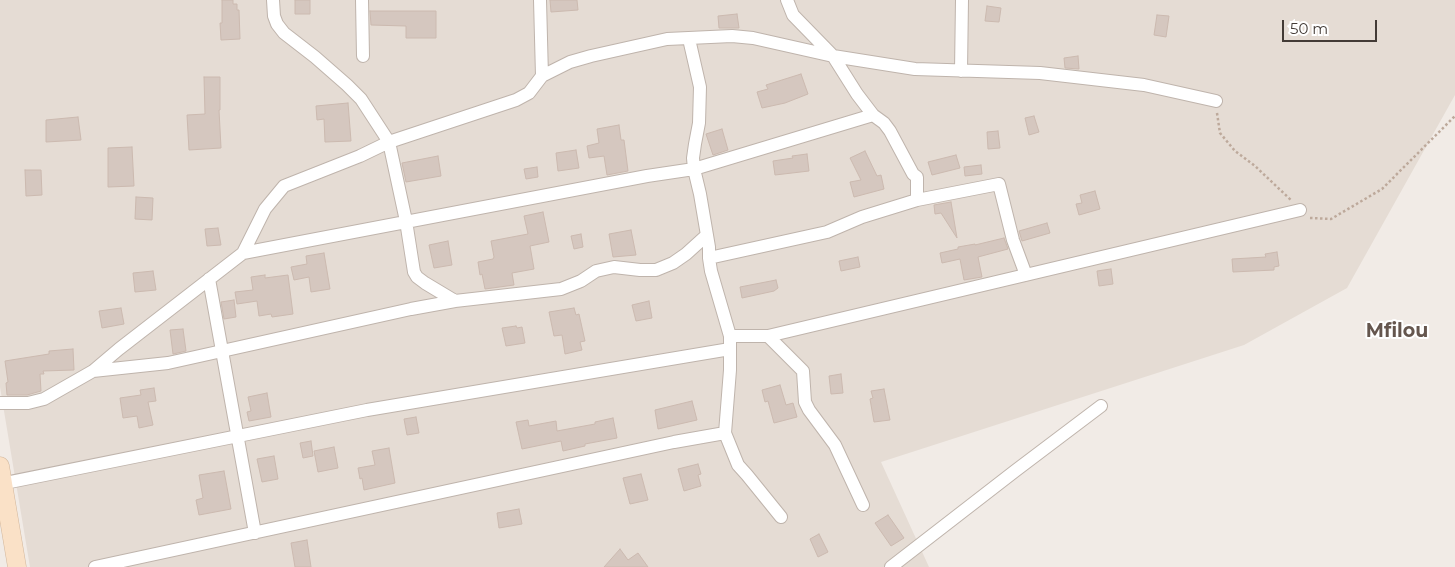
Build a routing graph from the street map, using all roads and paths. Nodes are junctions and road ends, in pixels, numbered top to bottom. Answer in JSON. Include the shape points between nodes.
{"nodes":[{"id":1,"x":273,"y":0,"type":"edge"},
{"id":2,"x":362,"y":0,"type":"edge"},
{"id":3,"x":540,"y":0,"type":"edge"},
{"id":4,"x":787,"y":0,"type":"edge"},
{"id":5,"x":962,"y":0,"type":"edge"},
{"id":6,"x":689,"y":39,"type":"junction"},
{"id":7,"x":363,"y":56,"type":"dead end"},
{"id":8,"x":833,"y":56,"type":"junction"},
{"id":9,"x":961,"y":71,"type":"junction"},
{"id":10,"x":542,"y":76,"type":"junction"},
{"id":11,"x":1216,"y":101,"type":"joint"},
{"id":12,"x":873,"y":115,"type":"junction"},
{"id":13,"x":1455,"y":116,"type":"edge"},
{"id":14,"x":389,"y":142,"type":"junction"},
{"id":15,"x":694,"y":169,"type":"junction"},
{"id":16,"x":917,"y":200,"type":"junction"},
{"id":17,"x":1300,"y":210,"type":"junction"},
{"id":18,"x":406,"y":221,"type":"junction"},
{"id":19,"x":707,"y":235,"type":"junction"},
{"id":20,"x":243,"y":253,"type":"junction"},
{"id":21,"x":709,"y":258,"type":"junction"},
{"id":22,"x":1026,"y":275,"type":"junction"},
{"id":23,"x":209,"y":279,"type":"junction"},
{"id":24,"x":455,"y":301,"type":"junction"},
{"id":25,"x":768,"y":336,"type":"junction"},
{"id":26,"x":730,"y":342,"type":"junction"},
{"id":27,"x":222,"y":351,"type":"junction"},
{"id":28,"x":93,"y":371,"type":"junction"},
{"id":29,"x":0,"y":403,"type":"edge"},
{"id":30,"x":1101,"y":406,"type":"dead end"},
{"id":31,"x":725,"y":433,"type":"junction"},
{"id":32,"x":238,"y":436,"type":"junction"},
{"id":33,"x":0,"y":466,"type":"edge"},
{"id":34,"x":2,"y":484,"type":"edge"},
{"id":35,"x":863,"y":505,"type":"dead end"},
{"id":36,"x":781,"y":517,"type":"dead end"},
{"id":37,"x":255,"y":533,"type":"junction"},
{"id":38,"x":17,"y":567,"type":"edge"},
{"id":39,"x":94,"y":567,"type":"edge"},
{"id":40,"x":891,"y":567,"type":"edge"}],
"edges":[{"from":1,"to":14,"type":"street","via":[[274,16],[284,33],[361,99]]},
{"from":2,"to":7,"type":"street"},
{"from":3,"to":10,"type":"street"},
{"from":4,"to":8,"type":"street","via":[[793,16]]},
{"from":5,"to":9,"type":"street"},
{"from":6,"to":8,"type":"street","via":[[753,38]]},
{"from":6,"to":10,"type":"street","via":[[667,39],[591,56]]},
{"from":6,"to":15,"type":"street","via":[[701,102],[694,144]]},
{"from":8,"to":9,"type":"street","via":[[915,69]]},
{"from":8,"to":12,"type":"street"},
{"from":9,"to":11,"type":"street","via":[[1040,73],[1112,81]]},
{"from":10,"to":14,"type":"street","via":[[530,93],[516,100]]},
{"from":11,"to":17,"type":"path","via":[[1220,133],[1235,151]]},
{"from":12,"to":15,"type":"street"},
{"from":12,"to":16,"type":"street","via":[[890,131],[917,177]]},
{"from":13,"to":17,"type":"path","via":[[1382,189],[1331,219],[1308,218]]},
{"from":14,"to":18,"type":"street"},
{"from":14,"to":20,"type":"street","via":[[284,186],[265,209]]},
{"from":15,"to":18,"type":"street"},
{"from":15,"to":19,"type":"street"},
{"from":16,"to":21,"type":"street","via":[[827,232]]},
{"from":16,"to":22,"type":"street","via":[[999,184],[1013,240]]},
{"from":17,"to":22,"type":"street"},
{"from":18,"to":20,"type":"street"},
{"from":18,"to":24,"type":"street","via":[[417,277]]},
{"from":19,"to":21,"type":"street"},
{"from":19,"to":24,"type":"street","via":[[674,263],[656,270],[614,267],[596,271],[561,289]]},
{"from":20,"to":23,"type":"street"},
{"from":21,"to":26,"type":"street"},
{"from":22,"to":25,"type":"street"},
{"from":23,"to":27,"type":"street"},
{"from":23,"to":28,"type":"street"},
{"from":24,"to":27,"type":"street"},
{"from":25,"to":26,"type":"street"},
{"from":25,"to":35,"type":"street","via":[[804,372],[805,402],[835,446]]},
{"from":26,"to":31,"type":"street"},
{"from":26,"to":32,"type":"street"},
{"from":27,"to":28,"type":"street","via":[[168,364]]},
{"from":27,"to":32,"type":"street"},
{"from":28,"to":29,"type":"street","via":[[44,398],[28,403]]},
{"from":30,"to":40,"type":"street"},
{"from":31,"to":36,"type":"street","via":[[738,465]]},
{"from":31,"to":37,"type":"street"},
{"from":32,"to":34,"type":"street"},
{"from":32,"to":37,"type":"street"},
{"from":33,"to":34,"type":"street"},
{"from":34,"to":38,"type":"street"},
{"from":37,"to":39,"type":"street"}]}
